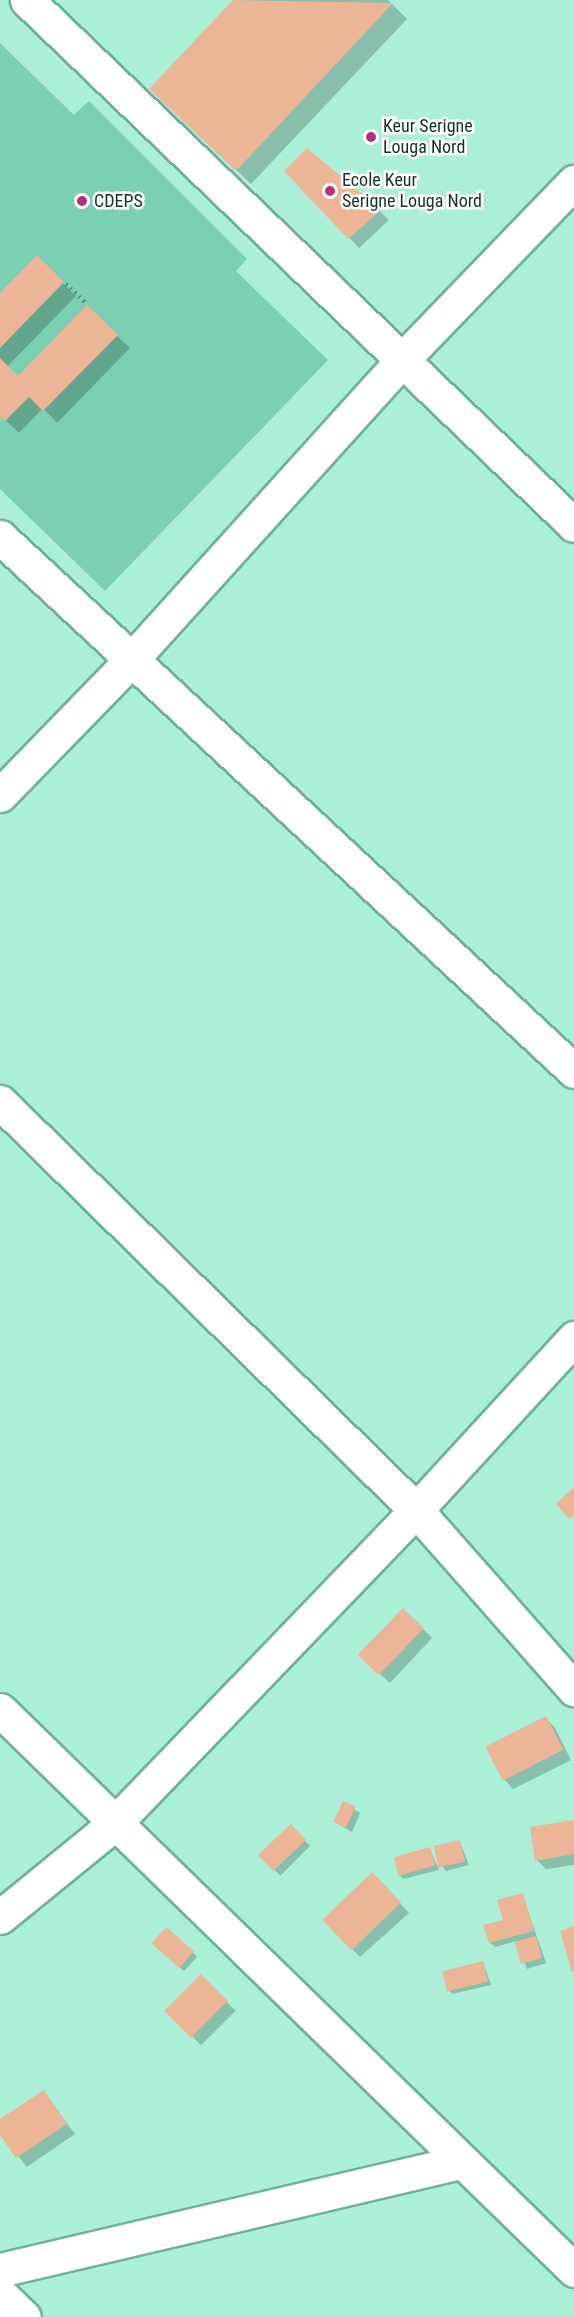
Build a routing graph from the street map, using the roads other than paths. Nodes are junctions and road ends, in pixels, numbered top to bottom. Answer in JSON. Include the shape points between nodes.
{"nodes":[{"id":1,"x":27,"y":0,"type":"edge"},
{"id":2,"x":574,"y":182,"type":"edge"},
{"id":3,"x":401,"y":361,"type":"junction"},
{"id":4,"x":574,"y":525,"type":"edge"},
{"id":5,"x":0,"y":537,"type":"edge"},
{"id":6,"x":133,"y":658,"type":"junction"},
{"id":7,"x":0,"y":795,"type":"edge"},
{"id":8,"x":574,"y":1071,"type":"edge"},
{"id":9,"x":0,"y":1102,"type":"edge"},
{"id":10,"x":574,"y":1338,"type":"edge"},
{"id":11,"x":416,"y":1510,"type":"junction"},
{"id":12,"x":574,"y":1689,"type":"edge"},
{"id":13,"x":0,"y":1710,"type":"edge"},
{"id":14,"x":114,"y":1824,"type":"junction"},
{"id":15,"x":0,"y":1917,"type":"edge"},
{"id":16,"x":462,"y":2162,"type":"junction"},
{"id":17,"x":0,"y":2270,"type":"edge"},
{"id":18,"x":574,"y":2270,"type":"edge"},
{"id":19,"x":0,"y":2294,"type":"edge"},
{"id":20,"x":24,"y":2317,"type":"edge"}],
"edges":[{"from":1,"to":3,"type":"street"},
{"from":2,"to":3,"type":"street"},
{"from":3,"to":4,"type":"street"},
{"from":3,"to":6,"type":"street"},
{"from":5,"to":6,"type":"street"},
{"from":6,"to":7,"type":"street"},
{"from":6,"to":8,"type":"street"},
{"from":9,"to":11,"type":"street"},
{"from":10,"to":11,"type":"street"},
{"from":11,"to":12,"type":"street"},
{"from":11,"to":14,"type":"street"},
{"from":13,"to":14,"type":"street"},
{"from":14,"to":15,"type":"street"},
{"from":14,"to":16,"type":"street"},
{"from":16,"to":17,"type":"street"},
{"from":16,"to":18,"type":"street"},
{"from":19,"to":20,"type":"street"}]}
